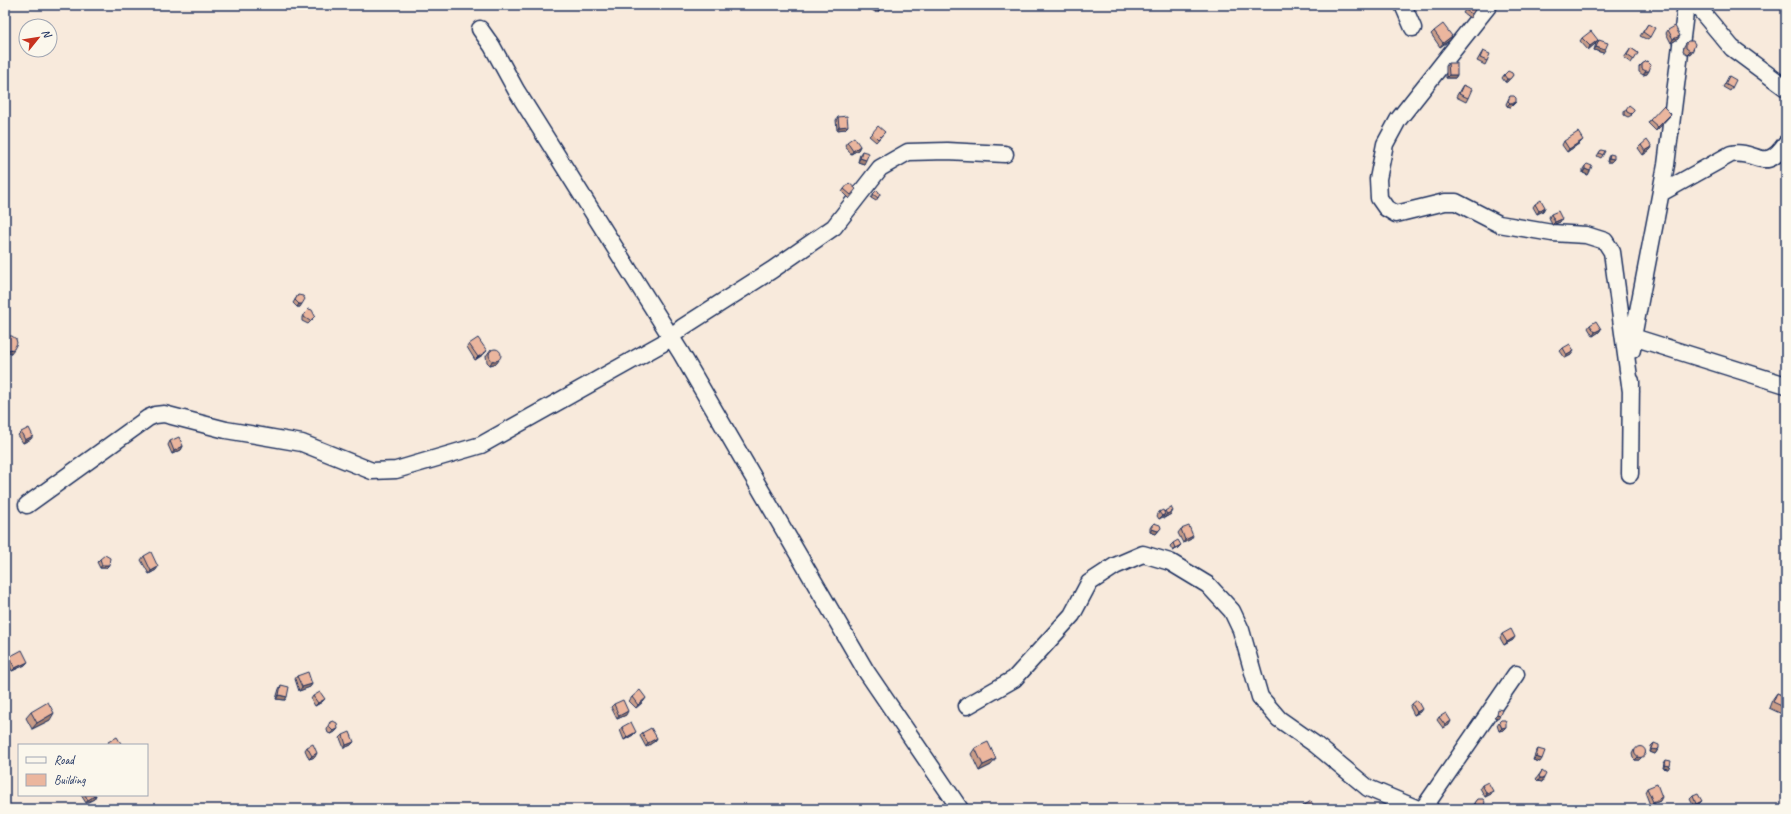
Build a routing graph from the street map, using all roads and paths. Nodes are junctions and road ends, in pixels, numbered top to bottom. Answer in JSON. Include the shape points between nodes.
{"nodes":[{"id":1,"x":1403,"y":5,"type":"edge"},
{"id":2,"x":1489,"y":5,"type":"edge"},
{"id":3,"x":1686,"y":5,"type":"edge"},
{"id":4,"x":1696,"y":5,"type":"edge"},
{"id":5,"x":1413,"y":28,"type":"dead end"},
{"id":6,"x":480,"y":29,"type":"dead end"},
{"id":7,"x":1786,"y":88,"type":"edge"},
{"id":8,"x":1786,"y":143,"type":"edge"},
{"id":9,"x":1005,"y":154,"type":"dead end"},
{"id":10,"x":1661,"y":193,"type":"junction"},
{"id":11,"x":671,"y":336,"type":"junction"},
{"id":12,"x":1633,"y":337,"type":"junction"},
{"id":13,"x":1786,"y":385,"type":"edge"},
{"id":14,"x":1631,"y":392,"type":"junction"},
{"id":15,"x":1630,"y":474,"type":"dead end"},
{"id":16,"x":27,"y":505,"type":"dead end"},
{"id":17,"x":1516,"y":674,"type":"dead end"},
{"id":18,"x":967,"y":706,"type":"dead end"},
{"id":19,"x":960,"y":809,"type":"edge"},
{"id":20,"x":1418,"y":809,"type":"edge"},
{"id":21,"x":1423,"y":809,"type":"edge"}],
"edges":[{"from":1,"to":5,"type":"street"},
{"from":2,"to":14,"type":"street","via":[[1398,120],[1384,144],[1378,179],[1379,198],[1386,208],[1396,214],[1445,202],[1456,202],[1499,224],[1552,233],[1586,235],[1605,242],[1612,252]]},
{"from":3,"to":10,"type":"street"},
{"from":4,"to":7,"type":"street","via":[[1732,48]]},
{"from":6,"to":11,"type":"street"},
{"from":8,"to":10,"type":"street","via":[[1771,159],[1731,154]]},
{"from":9,"to":11,"type":"street","via":[[908,152],[880,168],[834,227]]},
{"from":10,"to":12,"type":"street"},
{"from":11,"to":16,"type":"street","via":[[663,343],[481,445],[396,470],[372,471],[302,443],[155,414]]},
{"from":11,"to":19,"type":"street","via":[[866,671]]},
{"from":12,"to":13,"type":"street"},
{"from":12,"to":14,"type":"street"},
{"from":14,"to":15,"type":"street"},
{"from":17,"to":21,"type":"street"},
{"from":18,"to":20,"type":"street","via":[[1014,679],[1072,615],[1089,583],[1115,566],[1143,554],[1170,562],[1208,585],[1232,612],[1241,630],[1260,697],[1279,719],[1316,745],[1368,788]]}]}
